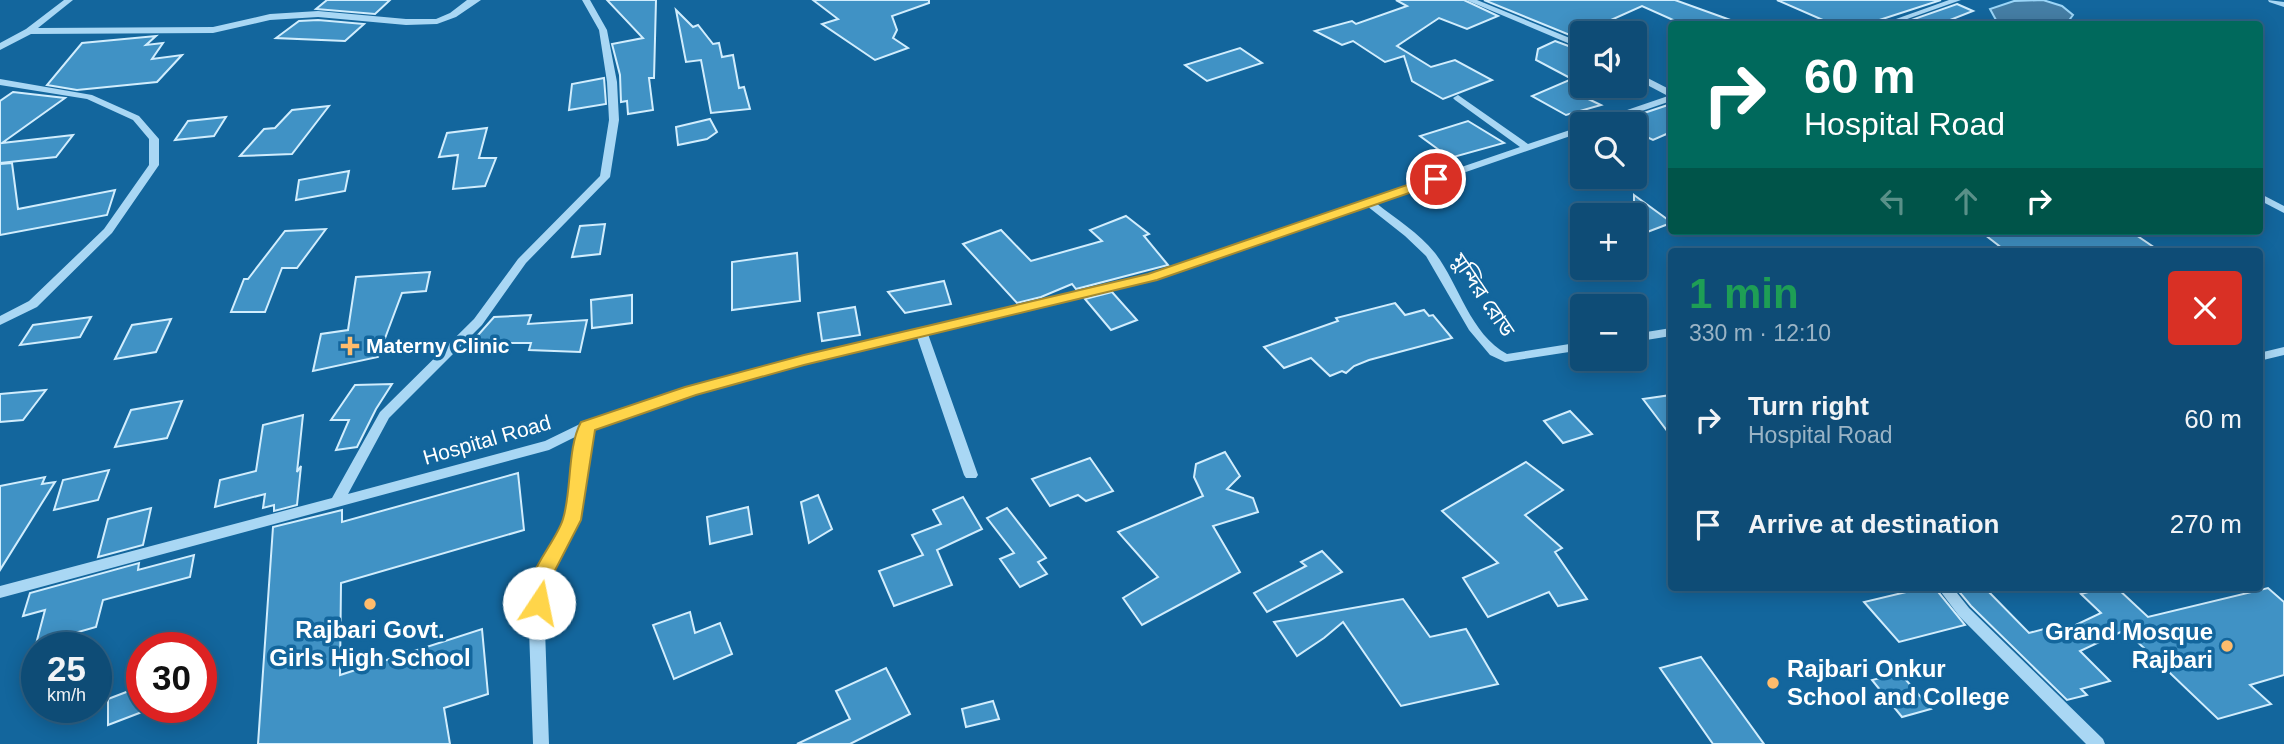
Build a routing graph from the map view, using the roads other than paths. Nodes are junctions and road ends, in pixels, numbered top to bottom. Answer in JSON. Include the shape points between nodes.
{"nodes":[{"id":1,"x":69,"y":0,"type":"edge"},
{"id":2,"x":477,"y":0,"type":"edge"},
{"id":3,"x":586,"y":0,"type":"edge"},
{"id":4,"x":1470,"y":0,"type":"edge"},
{"id":5,"x":1956,"y":0,"type":"edge"},
{"id":6,"x":2272,"y":0,"type":"edge"},
{"id":7,"x":2284,"y":5,"type":"edge"},
{"id":8,"x":1902,"y":19,"type":"junction"},
{"id":9,"x":1896,"y":21,"type":"edge"},
{"id":10,"x":1907,"y":21,"type":"edge"},
{"id":11,"x":29,"y":31,"type":"junction"},
{"id":12,"x":1570,"y":41,"type":"edge"},
{"id":13,"x":0,"y":47,"type":"edge"},
{"id":14,"x":0,"y":82,"type":"edge"},
{"id":15,"x":1647,"y":82,"type":"edge"},
{"id":16,"x":1668,"y":94,"type":"edge"},
{"id":17,"x":1668,"y":97,"type":"edge"},
{"id":18,"x":1458,"y":98,"type":"dead end"},
{"id":19,"x":1628,"y":112,"type":"edge"},
{"id":20,"x":1570,"y":133,"type":"edge"},
{"id":21,"x":1527,"y":148,"type":"junction"},
{"id":22,"x":2263,"y":198,"type":"edge"},
{"id":23,"x":1368,"y":202,"type":"junction"},
{"id":24,"x":2284,"y":210,"type":"edge"},
{"id":25,"x":0,"y":321,"type":"edge"},
{"id":26,"x":1668,"y":332,"type":"edge"},
{"id":27,"x":922,"y":333,"type":"junction"},
{"id":28,"x":1647,"y":336,"type":"edge"},
{"id":29,"x":1570,"y":348,"type":"edge"},
{"id":30,"x":2284,"y":351,"type":"edge"},
{"id":31,"x":2263,"y":356,"type":"edge"},
{"id":32,"x":587,"y":426,"type":"junction"},
{"id":33,"x":971,"y":475,"type":"dead end"},
{"id":34,"x":337,"y":502,"type":"junction"},
{"id":35,"x":1947,"y":591,"type":"edge"},
{"id":36,"x":0,"y":592,"type":"edge"},
{"id":37,"x":541,"y":744,"type":"edge"},
{"id":38,"x":2097,"y":744,"type":"edge"}],
"edges":[{"from":1,"to":11,"type":"street"},
{"from":2,"to":11,"type":"street","via":[[437,21],[296,15],[214,30]]},
{"from":3,"to":34,"type":"street","via":[[603,30],[612,82],[614,120],[606,177],[522,261],[478,322],[384,415]]},
{"from":4,"to":12,"type":"street"},
{"from":5,"to":8,"type":"street"},
{"from":6,"to":7,"type":"street"},
{"from":8,"to":9,"type":"street"},
{"from":8,"to":10,"type":"street"},
{"from":11,"to":13,"type":"street"},
{"from":14,"to":25,"type":"street","via":[[89,97],[136,118],[154,139],[154,165],[99,240],[33,304]]},
{"from":15,"to":16,"type":"street"},
{"from":17,"to":19,"type":"street"},
{"from":18,"to":21,"type":"street"},
{"from":20,"to":21,"type":"street","name":"Hospital Road"},
{"from":21,"to":23,"type":"street","name":"Hospital Road"},
{"from":22,"to":24,"type":"street"},
{"from":23,"to":27,"type":"street","name":"Hospital Road","via":[[1152,277]]},
{"from":23,"to":29,"type":"street","name":"মুন্দির রোড","via":[[1430,253],[1466,316],[1494,353],[1506,358]]},
{"from":26,"to":28,"type":"street"},
{"from":27,"to":32,"type":"street","name":"Hospital Road","via":[[703,388]]},
{"from":27,"to":33,"type":"street"},
{"from":30,"to":31,"type":"street"},
{"from":32,"to":34,"type":"street","name":"Hospital Road","via":[[549,445]]},
{"from":32,"to":37,"type":"street","via":[[572,520],[541,578],[537,629]]},
{"from":34,"to":36,"type":"street","name":"Hospital Road"},
{"from":35,"to":38,"type":"street"}]}
